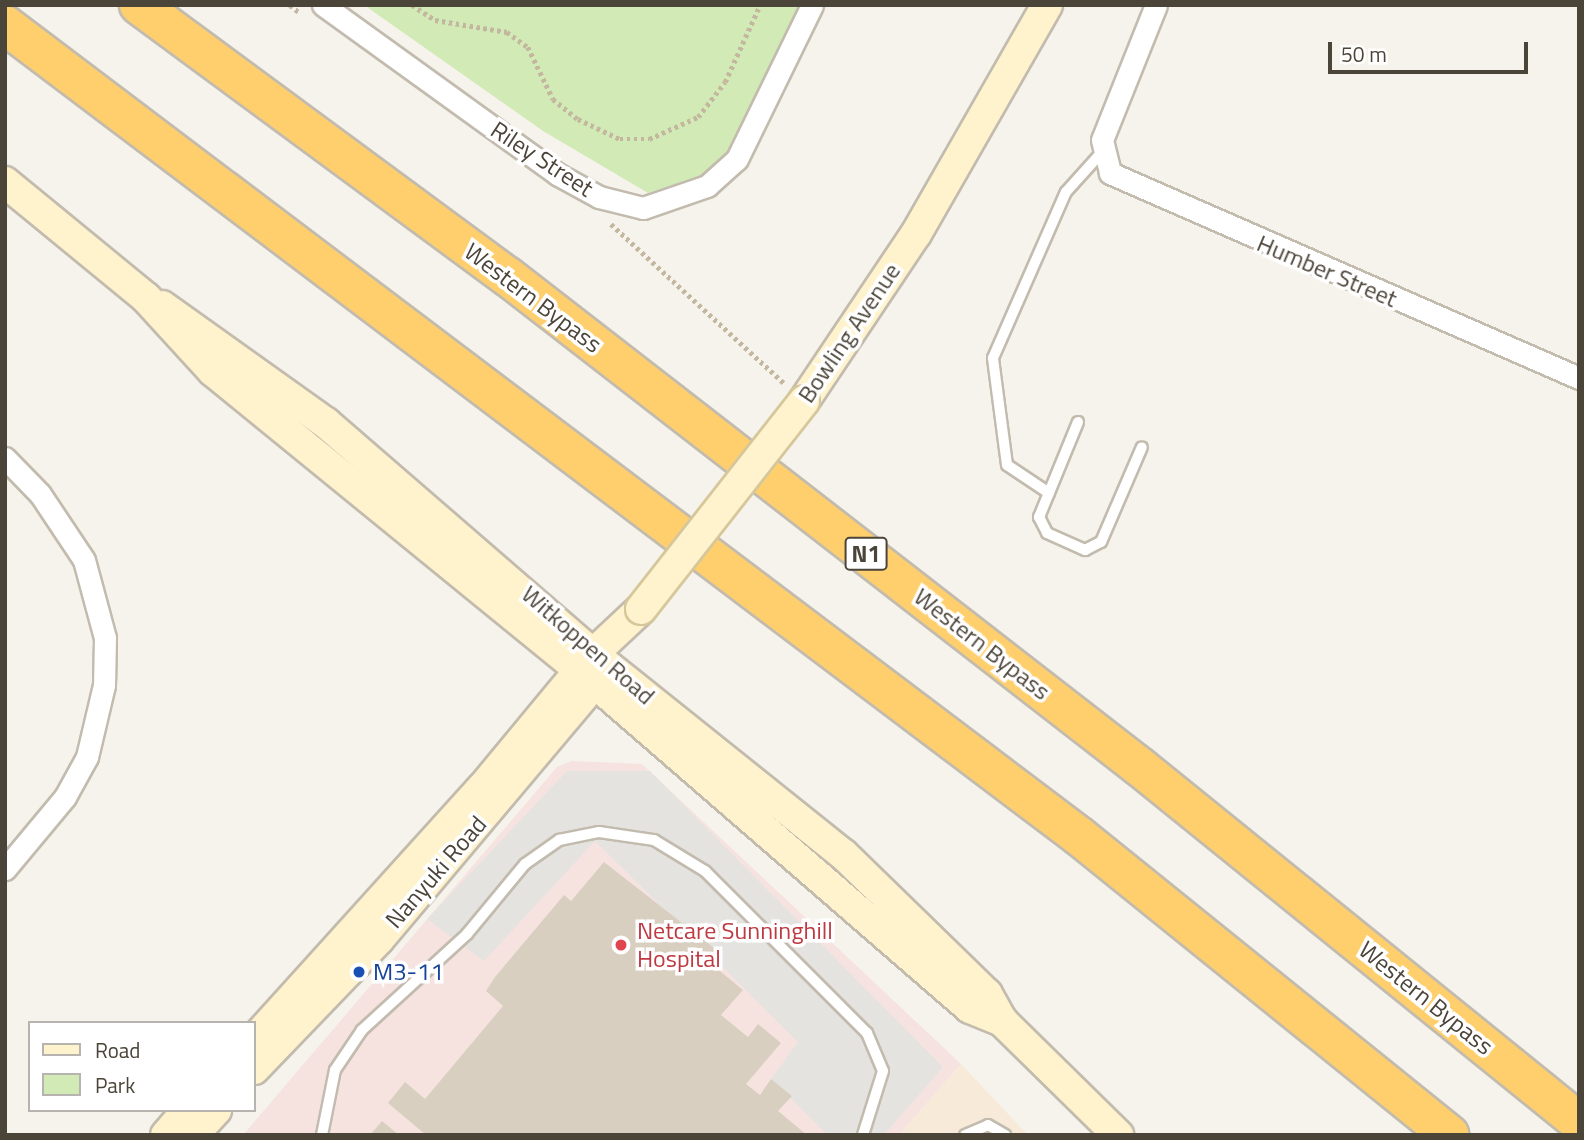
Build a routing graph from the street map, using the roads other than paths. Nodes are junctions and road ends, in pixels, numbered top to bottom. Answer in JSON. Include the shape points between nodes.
{"nodes":[{"id":1,"x":139,"y":5,"type":"edge"},
{"id":2,"x":323,"y":5,"type":"edge"},
{"id":3,"x":812,"y":5,"type":"edge"},
{"id":4,"x":1047,"y":5,"type":"edge"},
{"id":5,"x":1156,"y":5,"type":"edge"},
{"id":6,"x":5,"y":25,"type":"edge"},
{"id":7,"x":1102,"y":146,"type":"junction"},
{"id":8,"x":5,"y":182,"type":"edge"},
{"id":9,"x":1579,"y":378,"type":"edge"},
{"id":10,"x":1078,"y":422,"type":"dead end"},
{"id":11,"x":1142,"y":447,"type":"dead end"},
{"id":12,"x":5,"y":458,"type":"edge"},
{"id":13,"x":1049,"y":493,"type":"junction"},
{"id":14,"x":599,"y":662,"type":"junction"},
{"id":15,"x":5,"y":869,"type":"edge"},
{"id":16,"x":256,"y":1038,"type":"edge"},
{"id":17,"x":256,"y":1067,"type":"edge"},
{"id":18,"x":212,"y":1112,"type":"edge"},
{"id":19,"x":1579,"y":1122,"type":"edge"},
{"id":20,"x":183,"y":1127,"type":"edge"},
{"id":21,"x":322,"y":1135,"type":"edge"},
{"id":22,"x":863,"y":1135,"type":"edge"},
{"id":23,"x":965,"y":1135,"type":"edge"},
{"id":24,"x":1006,"y":1135,"type":"edge"},
{"id":25,"x":1118,"y":1135,"type":"edge"},
{"id":26,"x":1449,"y":1135,"type":"edge"}],
"edges":[{"from":1,"to":19,"type":"highway","name":"Western Bypass","number":"N1","via":[[507,276],[1129,758]]},
{"from":2,"to":3,"type":"street","name":"Riley Street","via":[[557,174],[599,197],[643,208],[707,186],[737,159]]},
{"from":4,"to":14,"type":"main road","name":"Bowling Avenue","bridge":true,"via":[[915,234],[804,401]]},
{"from":5,"to":7,"type":"street"},
{"from":6,"to":26,"type":"highway","via":[[1079,836]]},
{"from":7,"to":9,"type":"street","name":"Humber Street","via":[[1110,173],[1132,187]]},
{"from":7,"to":13,"type":"lane","via":[[1066,192],[993,358],[1007,465]]},
{"from":8,"to":14,"type":"main road","name":"Witkoppen Road","via":[[146,298],[213,371]]},
{"from":10,"to":13,"type":"lane"},
{"from":11,"to":13,"type":"lane","via":[[1094,549],[1040,526]]},
{"from":12,"to":15,"type":"street","via":[[40,494],[84,560],[106,638],[104,685],[87,757],[65,797]]},
{"from":14,"to":16,"type":"main road","name":"Nanyuki Road"},
{"from":14,"to":17,"type":"main road","name":"Nanyuki Road","via":[[379,939]]},
{"from":14,"to":25,"type":"main road","name":"Witkoppen Road","via":[[842,854],[987,994],[1002,1021]]},
{"from":18,"to":20,"type":"main road"},
{"from":21,"to":22,"type":"lane","via":[[335,1070],[362,1030],[467,934],[524,864],[559,840],[599,832],[654,840],[705,871],[867,1033],[883,1070]]},
{"from":23,"to":24,"type":"lane","via":[[988,1125]]}]}
